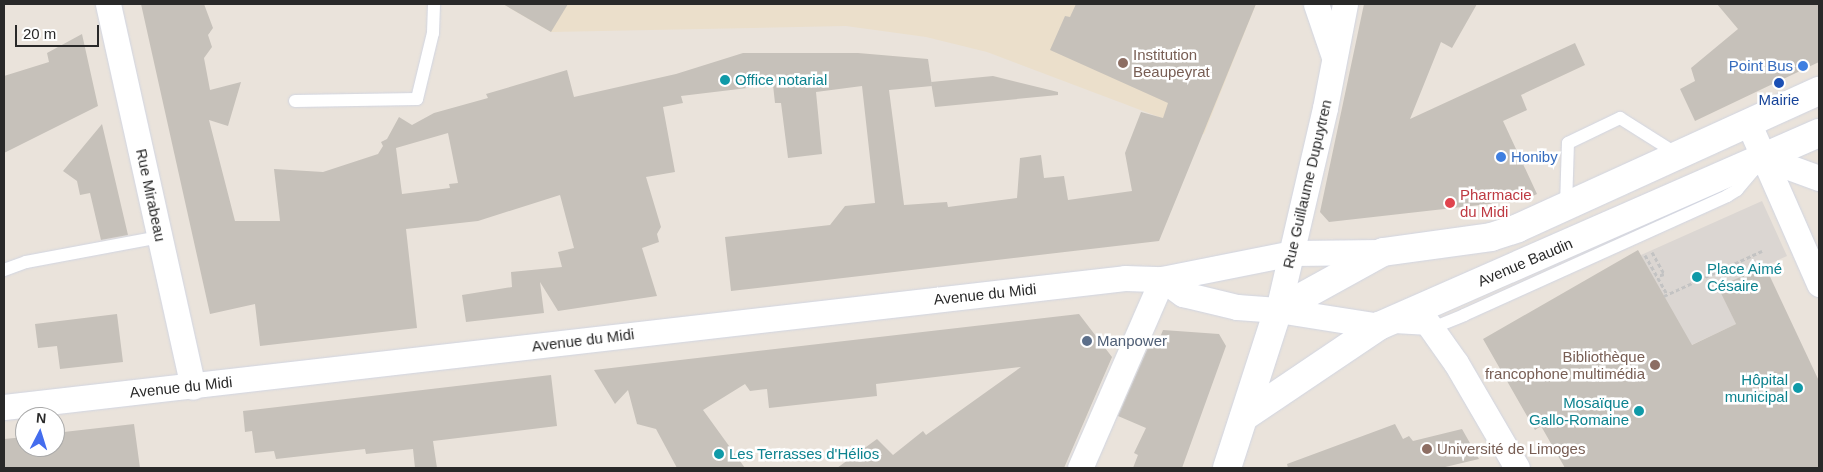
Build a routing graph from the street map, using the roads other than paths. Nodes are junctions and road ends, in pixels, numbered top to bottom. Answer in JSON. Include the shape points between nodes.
{"nodes":[{"id":1,"x":108,"y":4,"type":"edge"},
{"id":2,"x":434,"y":4,"type":"edge"},
{"id":3,"x":1316,"y":4,"type":"edge"},
{"id":4,"x":1345,"y":4,"type":"edge"},
{"id":5,"x":1334,"y":58,"type":"junction"},
{"id":6,"x":1819,"y":91,"type":"edge"},
{"id":7,"x":296,"y":101,"type":"dead end"},
{"id":8,"x":1748,"y":122,"type":"junction"},
{"id":9,"x":1819,"y":133,"type":"edge"},
{"id":10,"x":1677,"y":154,"type":"junction"},
{"id":11,"x":1764,"y":158,"type":"junction"},
{"id":12,"x":1819,"y":178,"type":"edge"},
{"id":13,"x":1566,"y":206,"type":"junction"},
{"id":14,"x":160,"y":237,"type":"junction"},
{"id":15,"x":1383,"y":252,"type":"junction"},
{"id":16,"x":1292,"y":253,"type":"junction"},
{"id":17,"x":4,"y":270,"type":"edge"},
{"id":18,"x":1162,"y":279,"type":"junction"},
{"id":19,"x":1819,"y":284,"type":"edge"},
{"id":20,"x":1278,"y":310,"type":"junction"},
{"id":21,"x":1423,"y":319,"type":"junction"},
{"id":22,"x":1379,"y":326,"type":"junction"},
{"id":23,"x":193,"y":387,"type":"junction"},
{"id":24,"x":4,"y":407,"type":"edge"},
{"id":25,"x":1244,"y":417,"type":"junction"},
{"id":26,"x":1080,"y":468,"type":"edge"},
{"id":27,"x":1227,"y":468,"type":"edge"},
{"id":28,"x":1517,"y":468,"type":"edge"}],
"edges":[{"from":1,"to":14,"type":"street","name":"Rue Mirabeau"},
{"from":2,"to":7,"type":"lane","via":[[433,33],[417,99]]},
{"from":3,"to":5,"type":"street"},
{"from":4,"to":5,"type":"street","name":"Rue Guillaume Dupuytren"},
{"from":5,"to":16,"type":"street","name":"Rue Guillaume Dupuytren"},
{"from":6,"to":8,"type":"main road"},
{"from":8,"to":10,"type":"main road"},
{"from":8,"to":11,"type":"street"},
{"from":9,"to":11,"type":"main road","name":"Avenue Baudin"},
{"from":10,"to":13,"type":"main road"},
{"from":10,"to":13,"type":"lane","via":[[1620,118],[1568,143]]},
{"from":11,"to":12,"type":"street"},
{"from":11,"to":19,"type":"street"},
{"from":11,"to":21,"type":"main road","name":"Avenue Baudin"},
{"from":13,"to":15,"type":"main road","via":[[1492,237]]},
{"from":14,"to":17,"type":"lane","via":[[26,262]]},
{"from":14,"to":23,"type":"street","name":"Rue Mirabeau"},
{"from":15,"to":16,"type":"street"},
{"from":15,"to":20,"type":"main road"},
{"from":16,"to":18,"type":"street","name":"Avenue du Midi"},
{"from":16,"to":20,"type":"street","name":"Rue Guillaume Dupuytren"},
{"from":18,"to":20,"type":"street","via":[[1183,294],[1237,307]]},
{"from":18,"to":23,"type":"street","name":"Avenue du Midi","via":[[1125,278]]},
{"from":18,"to":26,"type":"street"},
{"from":20,"to":22,"type":"street"},
{"from":20,"to":25,"type":"main road"},
{"from":21,"to":22,"type":"main road","name":"Avenue Baudin"},
{"from":21,"to":28,"type":"street","via":[[1456,363]]},
{"from":22,"to":25,"type":"main road","name":"Avenue Baudin"},
{"from":23,"to":24,"type":"street","name":"Avenue du Midi"},
{"from":25,"to":27,"type":"main road"}]}
